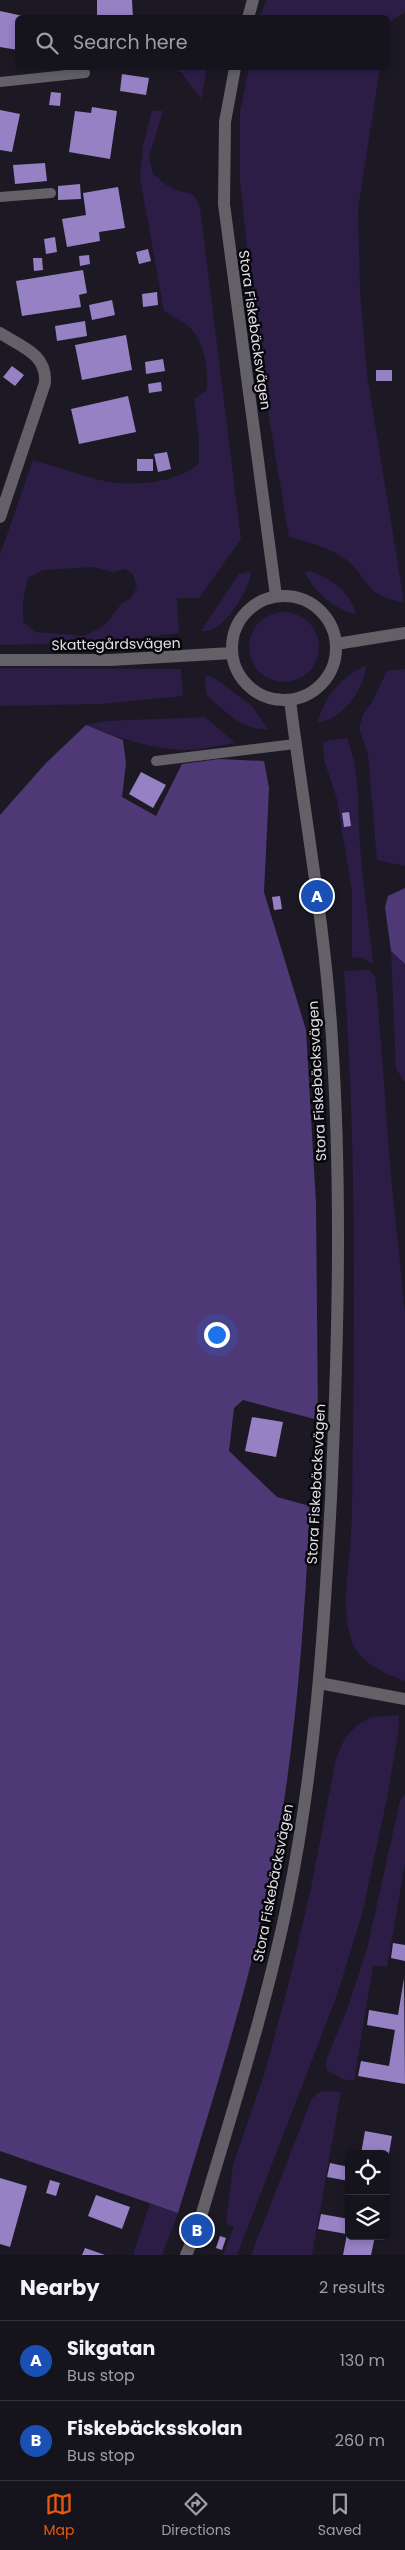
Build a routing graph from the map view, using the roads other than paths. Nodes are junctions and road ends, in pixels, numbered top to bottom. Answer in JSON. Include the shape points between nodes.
{"nodes":[{"id":1,"x":254,"y":0,"type":"edge"},
{"id":2,"x":249,"y":15,"type":"edge"},
{"id":3,"x":234,"y":70,"type":"edge"},
{"id":4,"x":85,"y":73,"type":"dead end"},
{"id":5,"x":0,"y":82,"type":"edge"},
{"id":6,"x":51,"y":193,"type":"dead end"},
{"id":7,"x":0,"y":197,"type":"edge"},
{"id":8,"x":0,"y":333,"type":"edge"},
{"id":9,"x":0,"y":517,"type":"edge"},
{"id":10,"x":276,"y":596,"type":"junction"},
{"id":11,"x":405,"y":634,"type":"edge"},
{"id":12,"x":336,"y":644,"type":"junction"},
{"id":13,"x":232,"y":654,"type":"junction"},
{"id":14,"x":0,"y":660,"type":"edge"},
{"id":15,"x":290,"y":700,"type":"junction"},
{"id":16,"x":295,"y":744,"type":"junction"},
{"id":17,"x":156,"y":761,"type":"dead end"},
{"id":18,"x":320,"y":1683,"type":"junction"},
{"id":19,"x":405,"y":1699,"type":"edge"},
{"id":20,"x":186,"y":2255,"type":"edge"}],
"edges":[{"from":1,"to":2,"type":"street"},
{"from":3,"to":10,"type":"street","name":"Stora Fiskebäcksvägen","via":[[225,122],[224,204]]},
{"from":4,"to":5,"type":"lane"},
{"from":6,"to":7,"type":"lane"},
{"from":8,"to":9,"type":"street","via":[[36,356],[46,371],[45,383]]},
{"from":10,"to":12,"type":"street","via":[[301,598],[317,607],[329,621]]},
{"from":10,"to":13,"type":"street","via":[[252,606],[240,619],[233,636]]},
{"from":11,"to":12,"type":"street"},
{"from":12,"to":15,"type":"street","via":[[334,664],[324,682],[309,694]]},
{"from":13,"to":14,"type":"street","name":"Skattegårdsvägen","via":[[110,660]]},
{"from":13,"to":15,"type":"street","via":[[237,671],[248,686],[272,698]]},
{"from":15,"to":16,"type":"street","name":"Stora Fiskebäcksvägen"},
{"from":16,"to":17,"type":"lane"},
{"from":16,"to":18,"type":"street","name":"Stora Fiskebäcksvägen","via":[[317,896],[331,1028],[337,1157],[334,1424]]},
{"from":18,"to":19,"type":"street"},
{"from":18,"to":20,"type":"street","name":"Stora Fiskebäcksvägen","via":[[288,1900],[263,2002],[197,2230]]}]}
